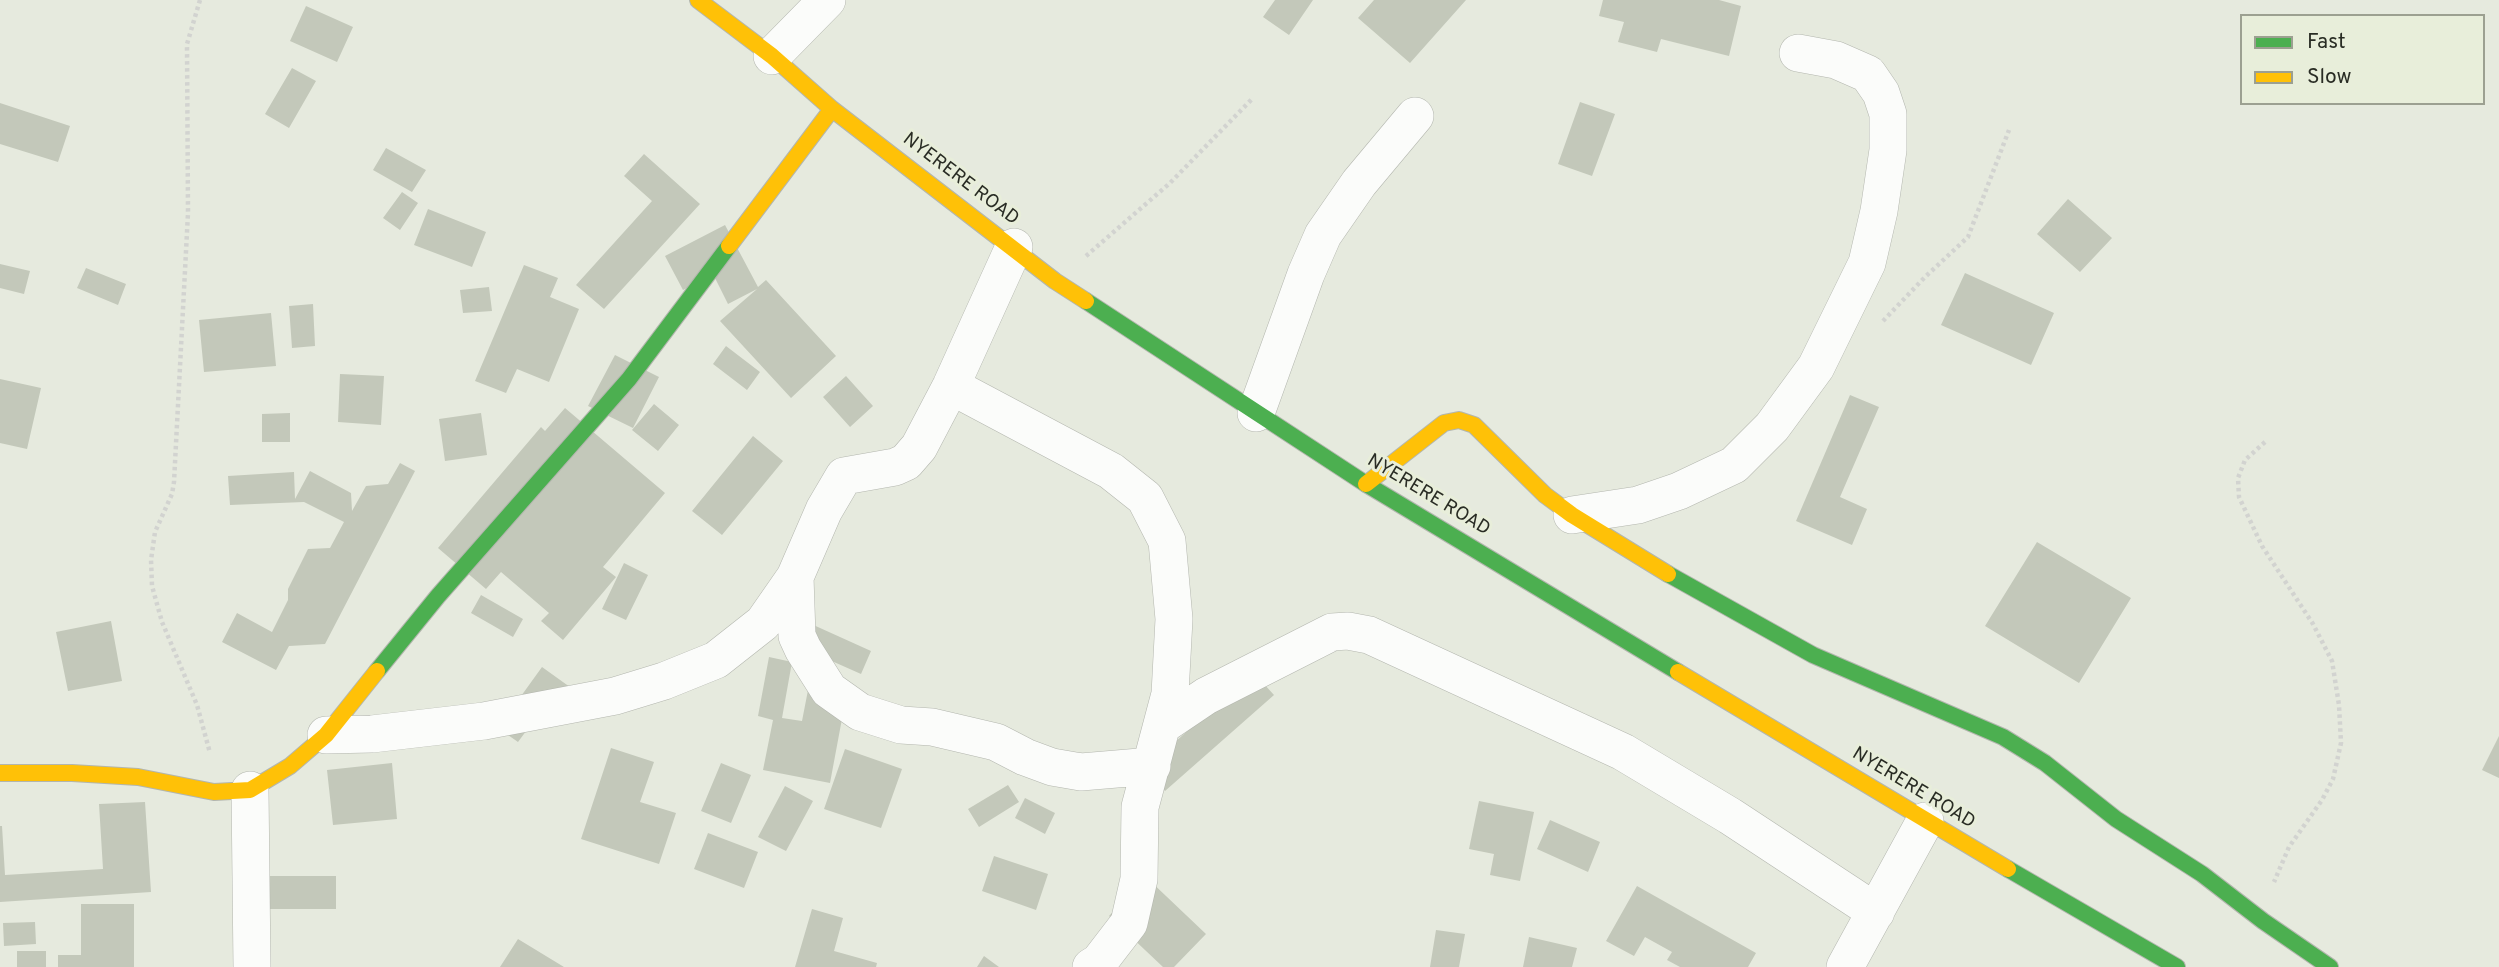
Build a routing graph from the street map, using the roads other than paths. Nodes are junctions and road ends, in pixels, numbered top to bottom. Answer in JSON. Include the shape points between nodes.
{"nodes":[{"id":1,"x":698,"y":0,"type":"edge"},
{"id":2,"x":827,"y":0,"type":"edge"},
{"id":3,"x":1798,"y":53,"type":"dead end"},
{"id":4,"x":772,"y":57,"type":"junction"},
{"id":5,"x":832,"y":109,"type":"junction"},
{"id":6,"x":1415,"y":116,"type":"dead end"},
{"id":7,"x":1014,"y":247,"type":"junction"},
{"id":8,"x":951,"y":386,"type":"junction"},
{"id":9,"x":1256,"y":413,"type":"junction"},
{"id":10,"x":1367,"y":484,"type":"junction"},
{"id":11,"x":1572,"y":515,"type":"junction"},
{"id":12,"x":795,"y":578,"type":"junction"},
{"id":13,"x":1163,"y":725,"type":"junction"},
{"id":14,"x":326,"y":735,"type":"junction"},
{"id":15,"x":1152,"y":766,"type":"junction"},
{"id":16,"x":0,"y":773,"type":"edge"},
{"id":17,"x":250,"y":790,"type":"junction"},
{"id":18,"x":1925,"y":821,"type":"junction"},
{"id":19,"x":1876,"y":912,"type":"junction"},
{"id":20,"x":252,"y":967,"type":"edge"},
{"id":21,"x":1091,"y":967,"type":"edge"},
{"id":22,"x":1845,"y":967,"type":"edge"},
{"id":23,"x":2177,"y":967,"type":"edge"},
{"id":24,"x":2330,"y":967,"type":"edge"}],
"edges":[{"from":1,"to":4,"type":"street","name":"NYERERE ROAD"},
{"from":2,"to":4,"type":"street"},
{"from":3,"to":11,"type":"street","via":[[1836,60],[1868,74],[1888,114],[1888,150],[1867,264],[1816,367],[1772,426],[1734,465],[1638,505]]},
{"from":4,"to":5,"type":"street","name":"NYERERE ROAD"},
{"from":5,"to":7,"type":"street","name":"NYERERE ROAD"},
{"from":5,"to":14,"type":"street","via":[[629,379],[438,596]]},
{"from":6,"to":9,"type":"street","via":[[1323,235]]},
{"from":7,"to":8,"type":"street"},
{"from":7,"to":9,"type":"street","name":"NYERERE ROAD","via":[[1055,281]]},
{"from":8,"to":12,"type":"street","via":[[919,447],[906,461],[844,476]]},
{"from":8,"to":13,"type":"street","via":[[1111,471],[1145,499],[1167,541],[1174,619],[1170,694]]},
{"from":9,"to":10,"type":"street","name":"NYERERE ROAD"},
{"from":10,"to":11,"type":"street","via":[[1444,423],[1459,420],[1474,425],[1545,495]]},
{"from":10,"to":18,"type":"street","name":"NYERERE ROAD"},
{"from":11,"to":24,"type":"street","via":[[1690,588],[1813,654],[2003,737]]},
{"from":12,"to":14,"type":"street","via":[[763,623],[716,660],[664,681],[615,696],[484,721]]},
{"from":12,"to":15,"type":"street","via":[[797,636],[803,649],[829,690],[860,712],[901,725],[996,742],[1052,767],[1081,772]]},
{"from":13,"to":15,"type":"street"},
{"from":13,"to":19,"type":"street","via":[[1206,696],[1332,632],[1369,635],[1623,752]]},
{"from":14,"to":17,"type":"street","via":[[290,766]]},
{"from":15,"to":21,"type":"street","via":[[1140,807],[1139,879],[1129,923]]},
{"from":16,"to":17,"type":"street","via":[[138,777],[214,792]]},
{"from":17,"to":20,"type":"street"},
{"from":18,"to":19,"type":"street"},
{"from":18,"to":23,"type":"street","name":"NYERERE ROAD"},
{"from":19,"to":22,"type":"street"}]}
